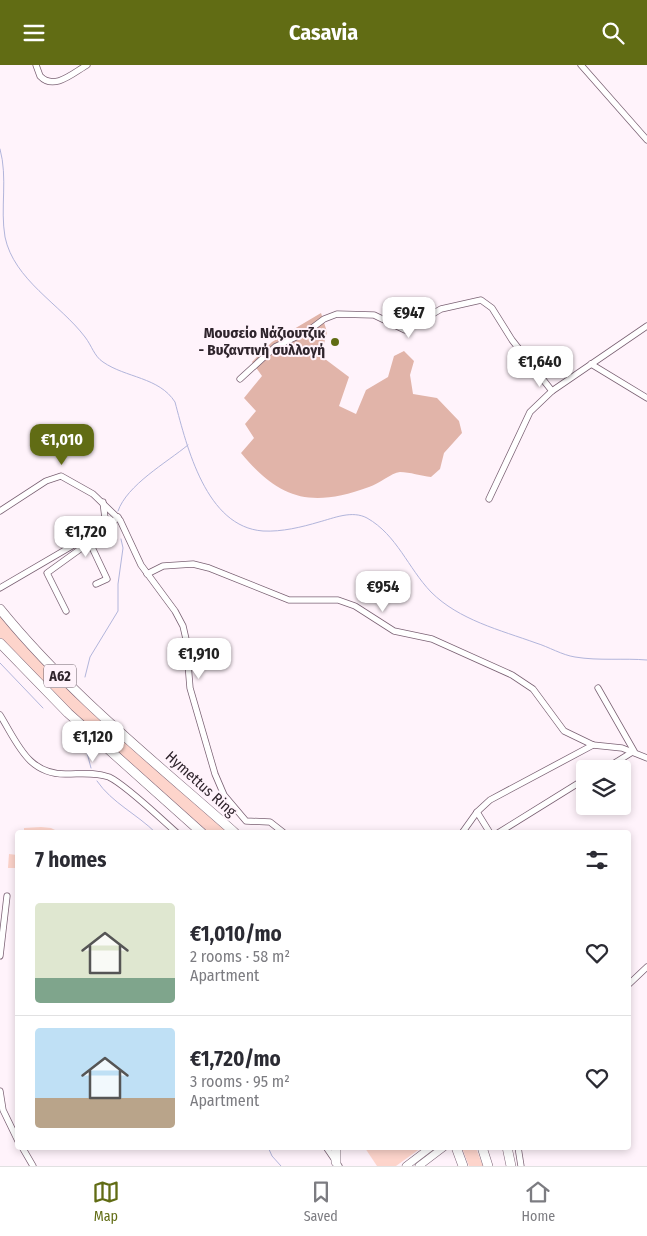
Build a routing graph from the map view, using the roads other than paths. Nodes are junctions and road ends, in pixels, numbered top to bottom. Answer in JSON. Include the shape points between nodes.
{"nodes":[{"id":1,"x":36,"y":65,"type":"edge"},
{"id":2,"x":87,"y":65,"type":"edge"},
{"id":3,"x":581,"y":65,"type":"edge"},
{"id":4,"x":647,"y":140,"type":"edge"},
{"id":5,"x":647,"y":326,"type":"edge"},
{"id":6,"x":591,"y":364,"type":"junction"},
{"id":7,"x":240,"y":379,"type":"dead end"},
{"id":8,"x":552,"y":391,"type":"junction"},
{"id":9,"x":647,"y":398,"type":"edge"},
{"id":10,"x":489,"y":499,"type":"dead end"},
{"id":11,"x":103,"y":502,"type":"junction"},
{"id":12,"x":0,"y":511,"type":"edge"},
{"id":13,"x":118,"y":517,"type":"junction"},
{"id":14,"x":105,"y":524,"type":"junction"},
{"id":15,"x":126,"y":530,"type":"junction"},
{"id":16,"x":89,"y":539,"type":"junction"},
{"id":17,"x":147,"y":574,"type":"junction"},
{"id":18,"x":96,"y":584,"type":"dead end"},
{"id":19,"x":0,"y":588,"type":"edge"},
{"id":20,"x":0,"y":609,"type":"edge"},
{"id":21,"x":66,"y":611,"type":"dead end"},
{"id":22,"x":0,"y":643,"type":"edge"},
{"id":23,"x":598,"y":688,"type":"dead end"},
{"id":24,"x":0,"y":715,"type":"edge"},
{"id":25,"x":593,"y":745,"type":"junction"},
{"id":26,"x":634,"y":751,"type":"junction"},
{"id":27,"x":647,"y":758,"type":"edge"},
{"id":28,"x":620,"y":760,"type":"edge"},
{"id":29,"x":576,"y":785,"type":"edge"},
{"id":30,"x":477,"y":812,"type":"junction"},
{"id":31,"x":173,"y":830,"type":"edge"},
{"id":32,"x":199,"y":830,"type":"edge"},
{"id":33,"x":232,"y":830,"type":"edge"},
{"id":34,"x":280,"y":830,"type":"edge"},
{"id":35,"x":464,"y":830,"type":"edge"},
{"id":36,"x":488,"y":830,"type":"edge"},
{"id":37,"x":503,"y":830,"type":"edge"},
{"id":38,"x":7,"y":896,"type":"dead end"},
{"id":39,"x":0,"y":956,"type":"edge"},
{"id":40,"x":647,"y":967,"type":"edge"},
{"id":41,"x":631,"y":982,"type":"edge"},
{"id":42,"x":0,"y":1091,"type":"edge"},
{"id":43,"x":15,"y":1135,"type":"edge"},
{"id":44,"x":24,"y":1150,"type":"edge"},
{"id":45,"x":328,"y":1150,"type":"edge"},
{"id":46,"x":336,"y":1150,"type":"edge"},
{"id":47,"x":427,"y":1150,"type":"edge"},
{"id":48,"x":441,"y":1150,"type":"edge"},
{"id":49,"x":457,"y":1150,"type":"edge"},
{"id":50,"x":483,"y":1150,"type":"edge"},
{"id":51,"x":508,"y":1150,"type":"edge"},
{"id":52,"x":518,"y":1150,"type":"edge"},
{"id":53,"x":32,"y":1164,"type":"edge"},
{"id":54,"x":338,"y":1165,"type":"edge"},
{"id":55,"x":25,"y":1166,"type":"edge"},
{"id":56,"x":406,"y":1166,"type":"edge"},
{"id":57,"x":419,"y":1166,"type":"edge"},
{"id":58,"x":463,"y":1166,"type":"edge"},
{"id":59,"x":488,"y":1166,"type":"edge"},
{"id":60,"x":511,"y":1166,"type":"edge"},
{"id":61,"x":521,"y":1166,"type":"edge"}],
"edges":[{"from":1,"to":2,"type":"street","via":[[40,76],[51,83]]},
{"from":3,"to":4,"type":"street"},
{"from":5,"to":6,"type":"street"},
{"from":6,"to":8,"type":"street"},
{"from":6,"to":9,"type":"street"},
{"from":7,"to":8,"type":"street","via":[[275,347],[337,314],[374,315],[405,330],[442,309],[481,300],[492,308],[512,340]]},
{"from":8,"to":10,"type":"street","via":[[530,412]]},
{"from":11,"to":12,"type":"street","via":[[67,478],[56,477]]},
{"from":11,"to":13,"type":"street"},
{"from":11,"to":14,"type":"street"},
{"from":13,"to":14,"type":"street"},
{"from":13,"to":15,"type":"street"},
{"from":14,"to":15,"type":"street"},
{"from":14,"to":16,"type":"street"},
{"from":15,"to":17,"type":"street"},
{"from":16,"to":18,"type":"street","via":[[107,579]]},
{"from":16,"to":19,"type":"street"},
{"from":16,"to":21,"type":"street","via":[[47,573]]},
{"from":17,"to":25,"type":"street","via":[[164,566],[193,564],[289,600],[338,600],[355,606],[394,631],[439,642],[512,675],[533,689],[560,727]]},
{"from":17,"to":34,"type":"street","via":[[183,626],[190,688],[224,795],[246,821],[270,822]]},
{"from":20,"to":33,"type":"highway","name":"Hymettus Ring","number":"Α62","via":[[70,686]]},
{"from":22,"to":32,"type":"highway","number":"Α62","via":[[68,713]]},
{"from":23,"to":26,"type":"street"},
{"from":24,"to":31,"type":"street","via":[[34,766],[50,773],[96,774],[110,778]]},
{"from":25,"to":26,"type":"street"},
{"from":25,"to":30,"type":"street","via":[[490,800]]},
{"from":26,"to":27,"type":"street"},
{"from":26,"to":28,"type":"street"},
{"from":29,"to":37,"type":"street"},
{"from":30,"to":35,"type":"street"},
{"from":30,"to":36,"type":"street"},
{"from":38,"to":39,"type":"street"},
{"from":40,"to":41,"type":"street"},
{"from":42,"to":43,"type":"street","via":[[6,1117]]},
{"from":44,"to":53,"type":"street"},
{"from":45,"to":54,"type":"street"},
{"from":46,"to":54,"type":"highway"},
{"from":47,"to":56,"type":"main road"},
{"from":48,"to":57,"type":"main road"},
{"from":49,"to":58,"type":"highway"},
{"from":50,"to":59,"type":"highway"},
{"from":51,"to":60,"type":"highway"},
{"from":52,"to":61,"type":"street"},
{"from":53,"to":55,"type":"street"}]}
